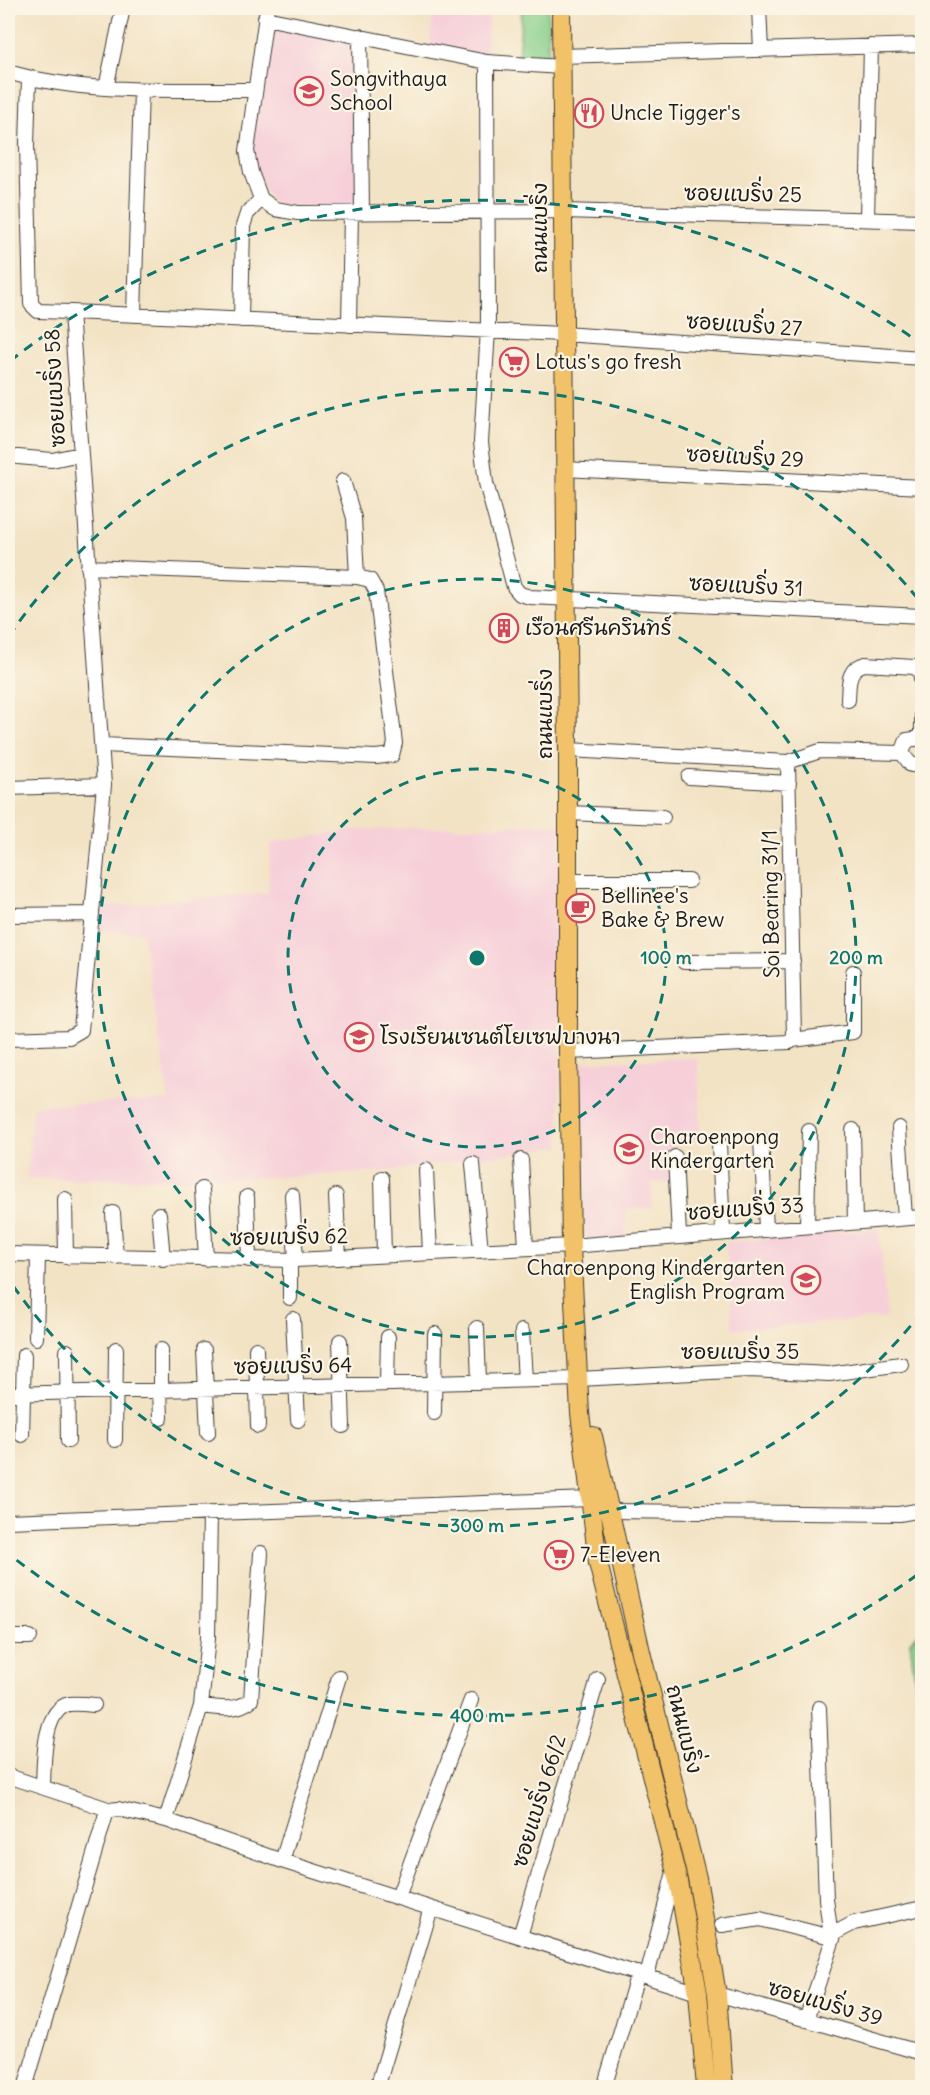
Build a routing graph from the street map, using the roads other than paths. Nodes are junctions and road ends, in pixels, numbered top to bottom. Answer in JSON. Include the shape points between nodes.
{"nodes":[{"id":1,"x":123,"y":8,"type":"edge"},
{"id":2,"x":561,"y":8,"type":"edge"},
{"id":3,"x":759,"y":8,"type":"edge"},
{"id":4,"x":266,"y":13,"type":"edge"},
{"id":5,"x":360,"y":36,"type":"junction"},
{"id":6,"x":922,"y":45,"type":"edge"},
{"id":7,"x":871,"y":46,"type":"junction"},
{"id":8,"x":760,"y":50,"type":"junction"},
{"id":9,"x":561,"y":61,"type":"junction"},
{"id":10,"x":488,"y":62,"type":"junction"},
{"id":11,"x":8,"y":72,"type":"edge"},
{"id":12,"x":29,"y":78,"type":"junction"},
{"id":13,"x":106,"y":88,"type":"junction"},
{"id":14,"x":141,"y":90,"type":"junction"},
{"id":15,"x":254,"y":90,"type":"junction"},
{"id":16,"x":261,"y":199,"type":"junction"},
{"id":17,"x":487,"y":211,"type":"junction"},
{"id":18,"x":562,"y":211,"type":"junction"},
{"id":19,"x":357,"y":213,"type":"junction"},
{"id":20,"x":867,"y":218,"type":"junction"},
{"id":21,"x":922,"y":221,"type":"edge"},
{"id":22,"x":71,"y":312,"type":"junction"},
{"id":23,"x":134,"y":314,"type":"junction"},
{"id":24,"x":241,"y":320,"type":"junction"},
{"id":25,"x":350,"y":325,"type":"junction"},
{"id":26,"x":488,"y":330,"type":"junction"},
{"id":27,"x":563,"y":333,"type":"junction"},
{"id":28,"x":922,"y":358,"type":"edge"},
{"id":29,"x":80,"y":454,"type":"junction"},
{"id":30,"x":18,"y":458,"type":"dead end"},
{"id":31,"x":564,"y":469,"type":"junction"},
{"id":32,"x":343,"y":481,"type":"dead end"},
{"id":33,"x":922,"y":488,"type":"edge"},
{"id":34,"x":88,"y":567,"type":"junction"},
{"id":35,"x":357,"y":577,"type":"junction"},
{"id":36,"x":567,"y":599,"type":"junction"},
{"id":37,"x":922,"y":616,"type":"edge"},
{"id":38,"x":922,"y":685,"type":"edge"},
{"id":39,"x":922,"y":690,"type":"edge"},
{"id":40,"x":848,"y":700,"type":"dead end"},
{"id":41,"x":922,"y":738,"type":"edge"},
{"id":42,"x":102,"y":745,"type":"junction"},
{"id":43,"x":568,"y":750,"type":"junction"},
{"id":44,"x":902,"y":753,"type":"junction"},
{"id":45,"x":788,"y":762,"type":"junction"},
{"id":46,"x":922,"y":765,"type":"edge"},
{"id":47,"x":689,"y":777,"type":"dead end"},
{"id":48,"x":789,"y":783,"type":"junction"},
{"id":49,"x":104,"y":785,"type":"junction"},
{"id":50,"x":8,"y":788,"type":"edge"},
{"id":51,"x":568,"y":813,"type":"junction"},
{"id":52,"x":663,"y":817,"type":"dead end"},
{"id":53,"x":568,"y":880,"type":"junction"},
{"id":54,"x":689,"y":881,"type":"dead end"},
{"id":55,"x":92,"y":914,"type":"junction"},
{"id":56,"x":8,"y":915,"type":"edge"},
{"id":57,"x":793,"y":961,"type":"junction"},
{"id":58,"x":684,"y":962,"type":"dead end"},
{"id":59,"x":853,"y":972,"type":"dead end"},
{"id":60,"x":8,"y":1040,"type":"edge"},
{"id":61,"x":793,"y":1040,"type":"junction"},
{"id":62,"x":568,"y":1053,"type":"junction"},
{"id":63,"x":899,"y":1128,"type":"dead end"},
{"id":64,"x":853,"y":1130,"type":"dead end"},
{"id":65,"x":809,"y":1131,"type":"dead end"},
{"id":66,"x":761,"y":1140,"type":"dead end"},
{"id":67,"x":719,"y":1143,"type":"dead end"},
{"id":68,"x":675,"y":1158,"type":"dead end"},
{"id":69,"x":520,"y":1160,"type":"dead end"},
{"id":70,"x":473,"y":1164,"type":"dead end"},
{"id":71,"x":426,"y":1170,"type":"dead end"},
{"id":72,"x":382,"y":1178,"type":"dead end"},
{"id":73,"x":202,"y":1189,"type":"dead end"},
{"id":74,"x":292,"y":1195,"type":"dead end"},
{"id":75,"x":336,"y":1196,"type":"dead end"},
{"id":76,"x":248,"y":1197,"type":"dead end"},
{"id":77,"x":65,"y":1199,"type":"dead end"},
{"id":78,"x":113,"y":1213,"type":"dead end"},
{"id":79,"x":159,"y":1214,"type":"dead end"},
{"id":80,"x":922,"y":1217,"type":"edge"},
{"id":81,"x":905,"y":1218,"type":"junction"},
{"id":82,"x":855,"y":1222,"type":"junction"},
{"id":83,"x":807,"y":1225,"type":"junction"},
{"id":84,"x":766,"y":1228,"type":"junction"},
{"id":85,"x":723,"y":1231,"type":"junction"},
{"id":86,"x":678,"y":1235,"type":"junction"},
{"id":87,"x":571,"y":1246,"type":"junction"},
{"id":88,"x":526,"y":1248,"type":"junction"},
{"id":89,"x":481,"y":1251,"type":"junction"},
{"id":90,"x":430,"y":1253,"type":"junction"},
{"id":91,"x":8,"y":1254,"type":"edge"},
{"id":92,"x":38,"y":1256,"type":"junction"},
{"id":93,"x":384,"y":1256,"type":"junction"},
{"id":94,"x":66,"y":1257,"type":"junction"},
{"id":95,"x":116,"y":1257,"type":"junction"},
{"id":96,"x":339,"y":1258,"type":"junction"},
{"id":97,"x":163,"y":1259,"type":"junction"},
{"id":98,"x":206,"y":1259,"type":"junction"},
{"id":99,"x":249,"y":1260,"type":"junction"},
{"id":100,"x":293,"y":1260,"type":"junction"},
{"id":101,"x":290,"y":1298,"type":"dead end"},
{"id":102,"x":293,"y":1319,"type":"dead end"},
{"id":103,"x":477,"y":1328,"type":"dead end"},
{"id":104,"x":522,"y":1331,"type":"dead end"},
{"id":105,"x":435,"y":1334,"type":"dead end"},
{"id":106,"x":388,"y":1336,"type":"dead end"},
{"id":107,"x":36,"y":1338,"type":"dead end"},
{"id":108,"x":340,"y":1341,"type":"dead end"},
{"id":109,"x":116,"y":1349,"type":"dead end"},
{"id":110,"x":256,"y":1349,"type":"dead end"},
{"id":111,"x":161,"y":1350,"type":"dead end"},
{"id":112,"x":204,"y":1350,"type":"dead end"},
{"id":113,"x":67,"y":1351,"type":"dead end"},
{"id":114,"x":24,"y":1355,"type":"dead end"},
{"id":115,"x":901,"y":1364,"type":"dead end"},
{"id":116,"x":525,"y":1380,"type":"junction"},
{"id":117,"x":479,"y":1382,"type":"junction"},
{"id":118,"x":579,"y":1382,"type":"junction"},
{"id":119,"x":435,"y":1383,"type":"junction"},
{"id":120,"x":387,"y":1384,"type":"junction"},
{"id":121,"x":342,"y":1386,"type":"junction"},
{"id":122,"x":257,"y":1387,"type":"junction"},
{"id":123,"x":297,"y":1387,"type":"junction"},
{"id":124,"x":206,"y":1388,"type":"junction"},
{"id":125,"x":160,"y":1389,"type":"junction"},
{"id":126,"x":116,"y":1390,"type":"junction"},
{"id":127,"x":67,"y":1392,"type":"junction"},
{"id":128,"x":8,"y":1394,"type":"edge"},
{"id":129,"x":23,"y":1394,"type":"junction"},
{"id":130,"x":434,"y":1413,"type":"dead end"},
{"id":131,"x":161,"y":1418,"type":"dead end"},
{"id":132,"x":298,"y":1419,"type":"dead end"},
{"id":133,"x":258,"y":1426,"type":"dead end"},
{"id":134,"x":343,"y":1426,"type":"dead end"},
{"id":135,"x":208,"y":1433,"type":"dead end"},
{"id":136,"x":22,"y":1435,"type":"dead end"},
{"id":137,"x":116,"y":1440,"type":"dead end"},
{"id":138,"x":68,"y":1441,"type":"dead end"},
{"id":139,"x":590,"y":1499,"type":"junction"},
{"id":140,"x":922,"y":1510,"type":"edge"},
{"id":141,"x":609,"y":1511,"type":"junction"},
{"id":142,"x":210,"y":1513,"type":"junction"},
{"id":143,"x":8,"y":1521,"type":"edge"},
{"id":144,"x":261,"y":1553,"type":"dead end"},
{"id":145,"x":8,"y":1637,"type":"edge"},
{"id":146,"x":30,"y":1637,"type":"dead end"},
{"id":147,"x":339,"y":1677,"type":"dead end"},
{"id":148,"x":598,"y":1679,"type":"dead end"},
{"id":149,"x":471,"y":1700,"type":"dead end"},
{"id":150,"x":94,"y":1705,"type":"dead end"},
{"id":151,"x":201,"y":1706,"type":"junction"},
{"id":152,"x":819,"y":1708,"type":"dead end"},
{"id":153,"x":8,"y":1776,"type":"edge"},
{"id":154,"x":43,"y":1787,"type":"junction"},
{"id":155,"x":111,"y":1810,"type":"junction"},
{"id":156,"x":166,"y":1820,"type":"junction"},
{"id":157,"x":282,"y":1861,"type":"junction"},
{"id":158,"x":675,"y":1867,"type":"junction"},
{"id":159,"x":398,"y":1897,"type":"junction"},
{"id":160,"x":431,"y":1908,"type":"junction"},
{"id":161,"x":922,"y":1908,"type":"edge"},
{"id":162,"x":722,"y":1925,"type":"dead end"},
{"id":163,"x":520,"y":1936,"type":"junction"},
{"id":164,"x":831,"y":1937,"type":"junction"},
{"id":165,"x":642,"y":1974,"type":"junction"},
{"id":166,"x":698,"y":1993,"type":"junction"},
{"id":167,"x":717,"y":1994,"type":"junction"},
{"id":168,"x":806,"y":2020,"type":"junction"},
{"id":169,"x":922,"y":2053,"type":"edge"},
{"id":170,"x":25,"y":2088,"type":"edge"},
{"id":171,"x":377,"y":2088,"type":"edge"},
{"id":172,"x":604,"y":2088,"type":"edge"},
{"id":173,"x":706,"y":2088,"type":"edge"},
{"id":174,"x":724,"y":2088,"type":"edge"}],
"edges":[{"from":1,"to":13,"type":"street"},
{"from":2,"to":9,"type":"main road","name":"ถนนแบริ่ง"},
{"from":3,"to":8,"type":"street"},
{"from":4,"to":5,"type":"street"},
{"from":4,"to":15,"type":"street"},
{"from":5,"to":10,"type":"street"},
{"from":5,"to":19,"type":"street"},
{"from":6,"to":7,"type":"street"},
{"from":7,"to":8,"type":"street"},
{"from":7,"to":20,"type":"street"},
{"from":8,"to":9,"type":"street"},
{"from":9,"to":10,"type":"street"},
{"from":9,"to":18,"type":"main road","name":"ถนนแบริ่ง"},
{"from":10,"to":17,"type":"street"},
{"from":11,"to":12,"type":"street"},
{"from":12,"to":13,"type":"street"},
{"from":12,"to":22,"type":"street","via":[[31,303],[38,311]]},
{"from":13,"to":14,"type":"street"},
{"from":14,"to":15,"type":"street"},
{"from":14,"to":23,"type":"street"},
{"from":15,"to":16,"type":"street","via":[[247,151]]},
{"from":16,"to":19,"type":"street","name":"ซอยแบริ่ง 25","via":[[284,211]]},
{"from":16,"to":24,"type":"street","via":[[243,226]]},
{"from":17,"to":18,"type":"street","name":"ซอยแบริ่ง 25"},
{"from":17,"to":19,"type":"street","name":"ซอยแบริ่ง 25"},
{"from":17,"to":26,"type":"street"},
{"from":18,"to":20,"type":"street","name":"ซอยแบริ่ง 25"},
{"from":18,"to":27,"type":"main road","name":"ถนนแบริ่ง"},
{"from":19,"to":25,"type":"street"},
{"from":20,"to":21,"type":"street","name":"ซอยแบริ่ง 25"},
{"from":22,"to":23,"type":"street","name":"ซอยแบริ่ง 58"},
{"from":22,"to":29,"type":"street","name":"ซอยแบริ่ง 58"},
{"from":23,"to":24,"type":"street","name":"ซอยแบริ่ง 58"},
{"from":24,"to":25,"type":"street","name":"ซอยแบริ่ง 58"},
{"from":25,"to":26,"type":"street","name":"ซอยแบริ่ง 58"},
{"from":26,"to":27,"type":"street","name":"ซอยแบริ่ง 58"},
{"from":26,"to":36,"type":"street","name":"ซอยแบริ่ง 31","via":[[481,442],[508,574],[520,594]]},
{"from":27,"to":28,"type":"street","name":"ซอยแบริ่ง 27"},
{"from":27,"to":31,"type":"main road","name":"ถนนแบริ่ง"},
{"from":29,"to":30,"type":"street","via":[[52,460]]},
{"from":29,"to":34,"type":"street","name":"ซอยแบริ่ง 58"},
{"from":31,"to":33,"type":"street","name":"ซอยแบริ่ง 29"},
{"from":31,"to":36,"type":"main road","name":"ถนนแบริ่ง"},
{"from":32,"to":35,"type":"street","via":[[354,518]]},
{"from":34,"to":35,"type":"street"},
{"from":34,"to":42,"type":"street","name":"ซอยแบริ่ง 58"},
{"from":35,"to":42,"type":"street","via":[[370,580],[376,591],[395,743],[392,755]]},
{"from":36,"to":37,"type":"street","name":"ซอยแบริ่ง 31"},
{"from":36,"to":43,"type":"main road","name":"ถนนแบริ่ง"},
{"from":38,"to":40,"type":"street","via":[[920,671],[914,668],[865,664],[850,675]]},
{"from":39,"to":41,"type":"street"},
{"from":41,"to":44,"type":"street","via":[[908,740]]},
{"from":42,"to":49,"type":"street","name":"ซอยแบริ่ง 58"},
{"from":43,"to":45,"type":"street"},
{"from":43,"to":51,"type":"main road","name":"ถนนแบริ่ง"},
{"from":44,"to":45,"type":"street","via":[[820,751]]},
{"from":44,"to":46,"type":"street","via":[[911,765]]},
{"from":45,"to":48,"type":"street","name":"Soi Bearing 31/1"},
{"from":47,"to":48,"type":"street"},
{"from":48,"to":57,"type":"street","name":"Soi Bearing 31/1"},
{"from":49,"to":50,"type":"street"},
{"from":49,"to":55,"type":"street","name":"ซอยแบริ่ง 58"},
{"from":51,"to":52,"type":"street"},
{"from":51,"to":53,"type":"main road","name":"ถนนแบริ่ง"},
{"from":53,"to":54,"type":"street"},
{"from":53,"to":62,"type":"main road","name":"ถนนแบริ่ง"},
{"from":55,"to":56,"type":"street"},
{"from":55,"to":60,"type":"street","name":"ซอยแบริ่ง 58","via":[[79,1033]]},
{"from":57,"to":58,"type":"street"},
{"from":57,"to":61,"type":"street","name":"Soi Bearing 31/1"},
{"from":59,"to":61,"type":"street","via":[[853,1032]]},
{"from":61,"to":62,"type":"street"},
{"from":62,"to":87,"type":"main road","name":"ถนนแบริ่ง"},
{"from":63,"to":81,"type":"street"},
{"from":64,"to":82,"type":"street"},
{"from":65,"to":83,"type":"street"},
{"from":66,"to":84,"type":"street"},
{"from":67,"to":85,"type":"street"},
{"from":68,"to":86,"type":"street"},
{"from":69,"to":88,"type":"street"},
{"from":70,"to":89,"type":"street"},
{"from":71,"to":90,"type":"street"},
{"from":72,"to":93,"type":"street"},
{"from":73,"to":98,"type":"street"},
{"from":74,"to":100,"type":"street"},
{"from":75,"to":96,"type":"street"},
{"from":76,"to":99,"type":"street"},
{"from":77,"to":94,"type":"street"},
{"from":78,"to":95,"type":"street"},
{"from":79,"to":97,"type":"street"},
{"from":80,"to":81,"type":"street","name":"ซอยแบริ่ง 33"},
{"from":81,"to":82,"type":"street","name":"ซอยแบริ่ง 33"},
{"from":82,"to":83,"type":"street","name":"ซอยแบริ่ง 33"},
{"from":83,"to":84,"type":"street","name":"ซอยแบริ่ง 33"},
{"from":84,"to":85,"type":"street","name":"ซอยแบริ่ง 33"},
{"from":85,"to":86,"type":"street","name":"ซอยแบริ่ง 33"},
{"from":86,"to":87,"type":"street","name":"ซอยแบริ่ง 33"},
{"from":87,"to":88,"type":"street","name":"ซอยแบริ่ง 62"},
{"from":87,"to":118,"type":"main road","name":"ถนนแบริ่ง"},
{"from":88,"to":89,"type":"street","name":"ซอยแบริ่ง 62"},
{"from":89,"to":90,"type":"street","name":"ซอยแบริ่ง 62"},
{"from":90,"to":93,"type":"street","name":"ซอยแบริ่ง 62"},
{"from":91,"to":92,"type":"street","name":"ซอยแบริ่ง 62"},
{"from":92,"to":94,"type":"street","name":"ซอยแบริ่ง 62"},
{"from":92,"to":107,"type":"street"},
{"from":93,"to":96,"type":"street","name":"ซอยแบริ่ง 62"},
{"from":94,"to":95,"type":"street","name":"ซอยแบริ่ง 62"},
{"from":95,"to":97,"type":"street","name":"ซอยแบริ่ง 62"},
{"from":96,"to":100,"type":"street","name":"ซอยแบริ่ง 62"},
{"from":97,"to":98,"type":"street","name":"ซอยแบริ่ง 62"},
{"from":98,"to":99,"type":"street","name":"ซอยแบริ่ง 62"},
{"from":99,"to":100,"type":"street","name":"ซอยแบริ่ง 62"},
{"from":100,"to":101,"type":"street"},
{"from":102,"to":123,"type":"street"},
{"from":103,"to":117,"type":"street"},
{"from":104,"to":116,"type":"street"},
{"from":105,"to":119,"type":"street"},
{"from":106,"to":120,"type":"street"},
{"from":108,"to":121,"type":"street"},
{"from":109,"to":126,"type":"street"},
{"from":110,"to":122,"type":"street"},
{"from":111,"to":125,"type":"street"},
{"from":112,"to":124,"type":"street"},
{"from":113,"to":127,"type":"street"},
{"from":114,"to":129,"type":"street"},
{"from":115,"to":118,"type":"street","name":"ซอยแบริ่ง 35","via":[[829,1374],[749,1370]]},
{"from":116,"to":117,"type":"street","name":"ซอยแบริ่ง 64"},
{"from":116,"to":118,"type":"street","name":"ซอยแบริ่ง 64"},
{"from":117,"to":119,"type":"street","name":"ซอยแบริ่ง 64"},
{"from":118,"to":139,"type":"main road","name":"ถนนแบริ่ง"},
{"from":118,"to":141,"type":"main road","name":"ถนนแบริ่ง"},
{"from":119,"to":120,"type":"street","name":"ซอยแบริ่ง 64"},
{"from":119,"to":130,"type":"street"},
{"from":120,"to":121,"type":"street","name":"ซอยแบริ่ง 64"},
{"from":121,"to":123,"type":"street","name":"ซอยแบริ่ง 64"},
{"from":121,"to":134,"type":"street"},
{"from":122,"to":123,"type":"street","name":"ซอยแบริ่ง 64"},
{"from":122,"to":124,"type":"street","name":"ซอยแบริ่ง 64"},
{"from":122,"to":133,"type":"street"},
{"from":123,"to":132,"type":"street"},
{"from":124,"to":125,"type":"street","name":"ซอยแบริ่ง 64"},
{"from":124,"to":135,"type":"street"},
{"from":125,"to":126,"type":"street","name":"ซอยแบริ่ง 64"},
{"from":125,"to":131,"type":"street"},
{"from":126,"to":127,"type":"street","name":"ซอยแบริ่ง 64"},
{"from":126,"to":137,"type":"street"},
{"from":127,"to":129,"type":"street","name":"ซอยแบริ่ง 64"},
{"from":127,"to":138,"type":"street"},
{"from":128,"to":129,"type":"street","name":"ซอยแบริ่ง 64"},
{"from":129,"to":136,"type":"street"},
{"from":139,"to":142,"type":"street"},
{"from":139,"to":158,"type":"main road","name":"ถนนแบริ่ง","via":[[598,1563]]},
{"from":140,"to":141,"type":"street","via":[[899,1514]]},
{"from":141,"to":167,"type":"main road","name":"ถนนแบริ่ง","via":[[694,1866]]},
{"from":142,"to":143,"type":"street"},
{"from":142,"to":151,"type":"street","via":[[208,1638]]},
{"from":144,"to":151,"type":"street","via":[[251,1700],[232,1709]]},
{"from":145,"to":146,"type":"street"},
{"from":147,"to":157,"type":"street"},
{"from":148,"to":163,"type":"street","name":"ซอยแบริ่ง 66/2"},
{"from":149,"to":159,"type":"street"},
{"from":150,"to":154,"type":"street","via":[[68,1704],[57,1712],[46,1737]]},
{"from":151,"to":156,"type":"street"},
{"from":152,"to":164,"type":"street","via":[[826,1899]]},
{"from":153,"to":154,"type":"street"},
{"from":154,"to":155,"type":"street"},
{"from":155,"to":156,"type":"street"},
{"from":155,"to":170,"type":"street","via":[[106,1814]]},
{"from":156,"to":157,"type":"street"},
{"from":157,"to":159,"type":"street"},
{"from":158,"to":165,"type":"street"},
{"from":158,"to":166,"type":"main road","name":"ถนนแบริ่ง"},
{"from":159,"to":160,"type":"street"},
{"from":160,"to":163,"type":"street"},
{"from":160,"to":171,"type":"street"},
{"from":161,"to":164,"type":"street","via":[[854,1923]]},
{"from":162,"to":164,"type":"street","via":[[760,1918]]},
{"from":163,"to":165,"type":"street"},
{"from":164,"to":168,"type":"street"},
{"from":165,"to":166,"type":"street"},
{"from":165,"to":172,"type":"street"},
{"from":166,"to":173,"type":"main road","name":"ถนนแบริ่ง"},
{"from":167,"to":168,"type":"street","name":"ซอยแบริ่ง 39"},
{"from":167,"to":174,"type":"main road","name":"ถนนแบริ่ง"},
{"from":168,"to":169,"type":"street","name":"ซอยแบริ่ง 39"}]}
